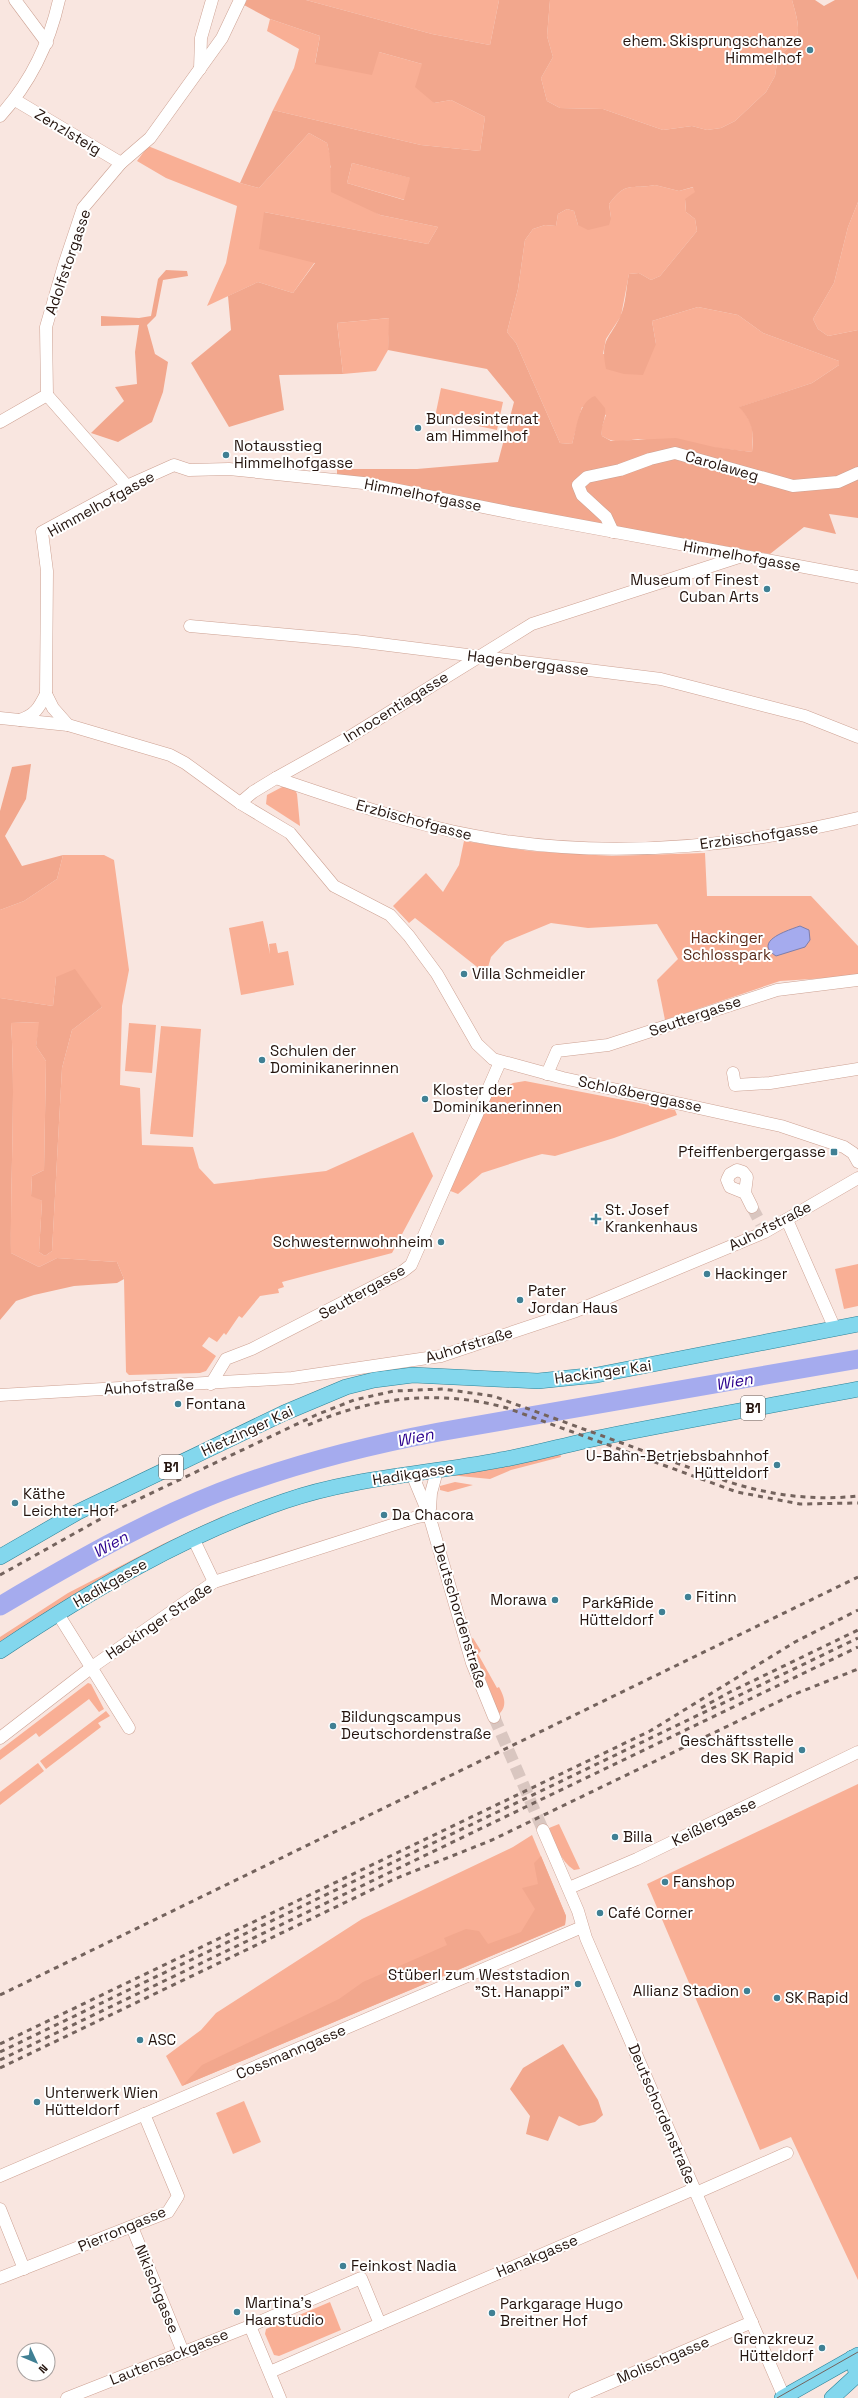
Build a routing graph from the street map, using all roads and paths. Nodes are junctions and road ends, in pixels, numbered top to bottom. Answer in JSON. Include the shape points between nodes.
{"nodes":[{"id":1,"x":15,"y":0,"type":"edge"},
{"id":2,"x":59,"y":0,"type":"edge"},
{"id":3,"x":212,"y":0,"type":"edge"},
{"id":4,"x":240,"y":0,"type":"edge"},
{"id":5,"x":47,"y":43,"type":"junction"},
{"id":6,"x":200,"y":69,"type":"junction"},
{"id":7,"x":15,"y":100,"type":"junction"},
{"id":8,"x":0,"y":116,"type":"edge"},
{"id":9,"x":121,"y":163,"type":"junction"},
{"id":10,"x":47,"y":395,"type":"junction"},
{"id":11,"x":0,"y":422,"type":"edge"},
{"id":12,"x":858,"y":473,"type":"edge"},
{"id":13,"x":127,"y":486,"type":"junction"},
{"id":14,"x":613,"y":532,"type":"junction"},
{"id":15,"x":741,"y":556,"type":"junction"},
{"id":16,"x":858,"y":577,"type":"edge"},
{"id":17,"x":190,"y":626,"type":"dead end"},
{"id":18,"x":477,"y":657,"type":"junction"},
{"id":19,"x":46,"y":694,"type":"junction"},
{"id":20,"x":0,"y":718,"type":"edge"},
{"id":21,"x":20,"y":720,"type":"junction"},
{"id":22,"x":68,"y":725,"type":"junction"},
{"id":23,"x":858,"y":737,"type":"edge"},
{"id":24,"x":276,"y":778,"type":"junction"},
{"id":25,"x":240,"y":803,"type":"junction"},
{"id":26,"x":858,"y":818,"type":"edge"},
{"id":27,"x":858,"y":980,"type":"edge"},
{"id":28,"x":500,"y":1062,"type":"junction"},
{"id":29,"x":858,"y":1069,"type":"edge"},
{"id":30,"x":733,"y":1073,"type":"dead end"},
{"id":31,"x":548,"y":1074,"type":"junction"},
{"id":32,"x":858,"y":1162,"type":"edge"},
{"id":33,"x":858,"y":1178,"type":"edge"},
{"id":34,"x":745,"y":1193,"type":"dead end"},
{"id":35,"x":752,"y":1207,"type":"tunnel mouth"},
{"id":36,"x":787,"y":1220,"type":"junction"},
{"id":37,"x":858,"y":1324,"type":"edge"},
{"id":38,"x":835,"y":1329,"type":"junction"},
{"id":39,"x":211,"y":1384,"type":"junction"},
{"id":40,"x":346,"y":1387,"type":"joint"},
{"id":41,"x":858,"y":1388,"type":"edge"},
{"id":42,"x":0,"y":1395,"type":"edge"},
{"id":43,"x":437,"y":1471,"type":"junction"},
{"id":44,"x":412,"y":1474,"type":"junction"},
{"id":45,"x":429,"y":1515,"type":"junction"},
{"id":46,"x":193,"y":1538,"type":"junction"},
{"id":47,"x":0,"y":1557,"type":"edge"},
{"id":48,"x":214,"y":1582,"type":"junction"},
{"id":49,"x":58,"y":1614,"type":"junction"},
{"id":50,"x":0,"y":1651,"type":"edge"},
{"id":51,"x":92,"y":1667,"type":"junction"},
{"id":52,"x":494,"y":1717,"type":"tunnel mouth"},
{"id":53,"x":129,"y":1728,"type":"dead end"},
{"id":54,"x":0,"y":1738,"type":"edge"},
{"id":55,"x":858,"y":1752,"type":"edge"},
{"id":56,"x":543,"y":1830,"type":"tunnel mouth"},
{"id":57,"x":569,"y":1888,"type":"junction"},
{"id":58,"x":582,"y":1927,"type":"junction"},
{"id":59,"x":144,"y":2114,"type":"junction"},
{"id":60,"x":787,"y":2153,"type":"dead end"},
{"id":61,"x":0,"y":2176,"type":"edge"},
{"id":62,"x":695,"y":2191,"type":"junction"},
{"id":63,"x":0,"y":2209,"type":"edge"},
{"id":64,"x":132,"y":2226,"type":"junction"},
{"id":65,"x":24,"y":2269,"type":"junction"},
{"id":66,"x":0,"y":2278,"type":"edge"},
{"id":67,"x":752,"y":2322,"type":"junction"},
{"id":68,"x":380,"y":2324,"type":"junction"},
{"id":69,"x":250,"y":2326,"type":"junction"},
{"id":70,"x":183,"y":2352,"type":"junction"},
{"id":71,"x":855,"y":2357,"type":"edge"},
{"id":72,"x":270,"y":2372,"type":"junction"},
{"id":73,"x":66,"y":2398,"type":"edge"},
{"id":74,"x":280,"y":2398,"type":"edge"},
{"id":75,"x":575,"y":2398,"type":"edge"},
{"id":76,"x":784,"y":2398,"type":"edge"},
{"id":77,"x":832,"y":2398,"type":"edge"}],
"edges":[{"from":1,"to":5,"type":"street"},
{"from":2,"to":5,"type":"street"},
{"from":3,"to":6,"type":"street","via":[[201,38]]},
{"from":4,"to":6,"type":"street","name":"Adolfstorgasse","via":[[222,38]]},
{"from":5,"to":7,"type":"street","via":[[29,80]]},
{"from":6,"to":9,"type":"street","name":"Adolfstorgasse","via":[[150,138]]},
{"from":7,"to":8,"type":"street"},
{"from":7,"to":9,"type":"street","name":"Zenzlsteig"},
{"from":9,"to":10,"type":"street","name":"Adolfstorgasse","via":[[83,208],[64,265],[46,327]]},
{"from":10,"to":11,"type":"street"},
{"from":10,"to":13,"type":"street"},
{"from":12,"to":14,"type":"street","name":"Carolaweg","via":[[838,482],[793,486],[675,453],[650,459],[620,470],[587,477],[578,485],[582,495],[606,517]]},
{"from":13,"to":14,"type":"street","name":"Himmelhofgasse","via":[[174,466],[189,470],[229,469],[364,483]]},
{"from":13,"to":19,"type":"street","name":"Himmelhofgasse","via":[[42,532],[48,571]]},
{"from":14,"to":15,"type":"street","name":"Himmelhofgasse"},
{"from":15,"to":16,"type":"street","name":"Himmelhofgasse"},
{"from":15,"to":18,"type":"street","name":"Innocentiagasse","via":[[532,624]]},
{"from":17,"to":18,"type":"street","name":"Hagenberggasse"},
{"from":18,"to":23,"type":"street","name":"Hagenberggasse","via":[[661,679],[805,716]]},
{"from":18,"to":24,"type":"street","name":"Innocentiagasse","via":[[346,739]]},
{"from":19,"to":21,"type":"street","name":"Himmelhofgasse","via":[[38,711]]},
{"from":19,"to":22,"type":"street","via":[[53,708]]},
{"from":20,"to":21,"type":"street"},
{"from":21,"to":22,"type":"street"},
{"from":22,"to":25,"type":"street","via":[[170,755]]},
{"from":24,"to":25,"type":"street"},
{"from":24,"to":26,"type":"street","name":"Erzbischofgasse","via":[[352,804],[475,836],[509,842],[609,850],[722,844]]},
{"from":25,"to":28,"type":"street","name":"Schloßberggasse","via":[[290,833],[334,886],[383,910],[400,925],[437,974],[477,1044]]},
{"from":27,"to":31,"type":"street","name":"Seuttergasse","via":[[777,990],[608,1046],[557,1051]]},
{"from":28,"to":31,"type":"street","name":"Schloßberggasse"},
{"from":28,"to":39,"type":"street","name":"Seuttergasse","via":[[411,1265],[252,1350],[226,1359]]},
{"from":29,"to":30,"type":"street","via":[[770,1083],[735,1085]]},
{"from":31,"to":32,"type":"street","name":"Schloßberggasse","via":[[781,1126],[844,1146]]},
{"from":33,"to":36,"type":"street","name":"Auhofstraße"},
{"from":34,"to":35,"type":"street"},
{"from":36,"to":38,"type":"street"},
{"from":36,"to":39,"type":"street","name":"Auhofstraße","via":[[763,1228],[576,1311],[441,1356],[292,1378]]},
{"from":37,"to":38,"type":"main road","name":"Hackinger Kai","number":"B1"},
{"from":38,"to":40,"type":"main road","name":"Hackinger Kai","number":"B1","via":[[597,1375],[538,1381],[413,1375]]},
{"from":39,"to":42,"type":"street","name":"Auhofstraße"},
{"from":40,"to":47,"type":"main road","name":"Hietzinger Kai","number":"B1","via":[[284,1413],[78,1512]]},
{"from":41,"to":43,"type":"main road","name":"Hadikgasse","number":"B1"},
{"from":43,"to":44,"type":"main road","name":"Hadikgasse","number":"B1"},
{"from":43,"to":45,"type":"street","name":"Deutschordenstraße"},
{"from":44,"to":45,"type":"street","name":"Deutschordenstraße"},
{"from":44,"to":46,"type":"main road","name":"Hadikgasse","number":"B1","via":[[345,1485],[288,1500],[235,1519]]},
{"from":45,"to":48,"type":"street","name":"Hackinger Straße"},
{"from":45,"to":52,"type":"street","name":"Deutschordenstraße","via":[[472,1663]]},
{"from":46,"to":48,"type":"street"},
{"from":46,"to":49,"type":"main road","name":"Hadikgasse","number":"B1","via":[[110,1582]]},
{"from":48,"to":51,"type":"street","name":"Hackinger Straße"},
{"from":49,"to":50,"type":"main road","name":"Hadikgasse","number":"B1"},
{"from":49,"to":51,"type":"street"},
{"from":51,"to":53,"type":"street"},
{"from":51,"to":54,"type":"street","name":"Hackinger Straße"},
{"from":55,"to":57,"type":"street","name":"Keißlergasse","via":[[637,1859]]},
{"from":56,"to":57,"type":"street","name":"Deutschordenstraße"},
{"from":57,"to":58,"type":"street","name":"Deutschordenstraße"},
{"from":58,"to":59,"type":"street","name":"Cossmanngasse"},
{"from":58,"to":62,"type":"street","name":"Deutschordenstraße"},
{"from":59,"to":61,"type":"street","name":"Cossmanngasse"},
{"from":59,"to":64,"type":"street","name":"Pierrongasse","via":[[178,2196],[168,2212]]},
{"from":60,"to":62,"type":"street","name":"Hanakgasse"},
{"from":62,"to":67,"type":"street","name":"Deutschordenstraße"},
{"from":62,"to":68,"type":"street","name":"Hanakgasse"},
{"from":63,"to":65,"type":"street"},
{"from":64,"to":65,"type":"street","name":"Pierrongasse"},
{"from":64,"to":70,"type":"street","name":"Nikischgasse"},
{"from":65,"to":66,"type":"street","name":"Pierrongasse"},
{"from":67,"to":75,"type":"street","name":"Molischgasse"},
{"from":67,"to":76,"type":"street","name":"Deutschordenstraße"},
{"from":68,"to":69,"type":"street","name":"Lautensackgasse","via":[[361,2278]]},
{"from":68,"to":72,"type":"street","name":"Hanakgasse"},
{"from":69,"to":70,"type":"street","name":"Lautensackgasse"},
{"from":69,"to":72,"type":"street"},
{"from":70,"to":73,"type":"street","name":"Lautensackgasse"},
{"from":71,"to":76,"type":"main road"},
{"from":71,"to":77,"type":"main road","via":[[857,2375]]},
{"from":72,"to":74,"type":"street"}]}
